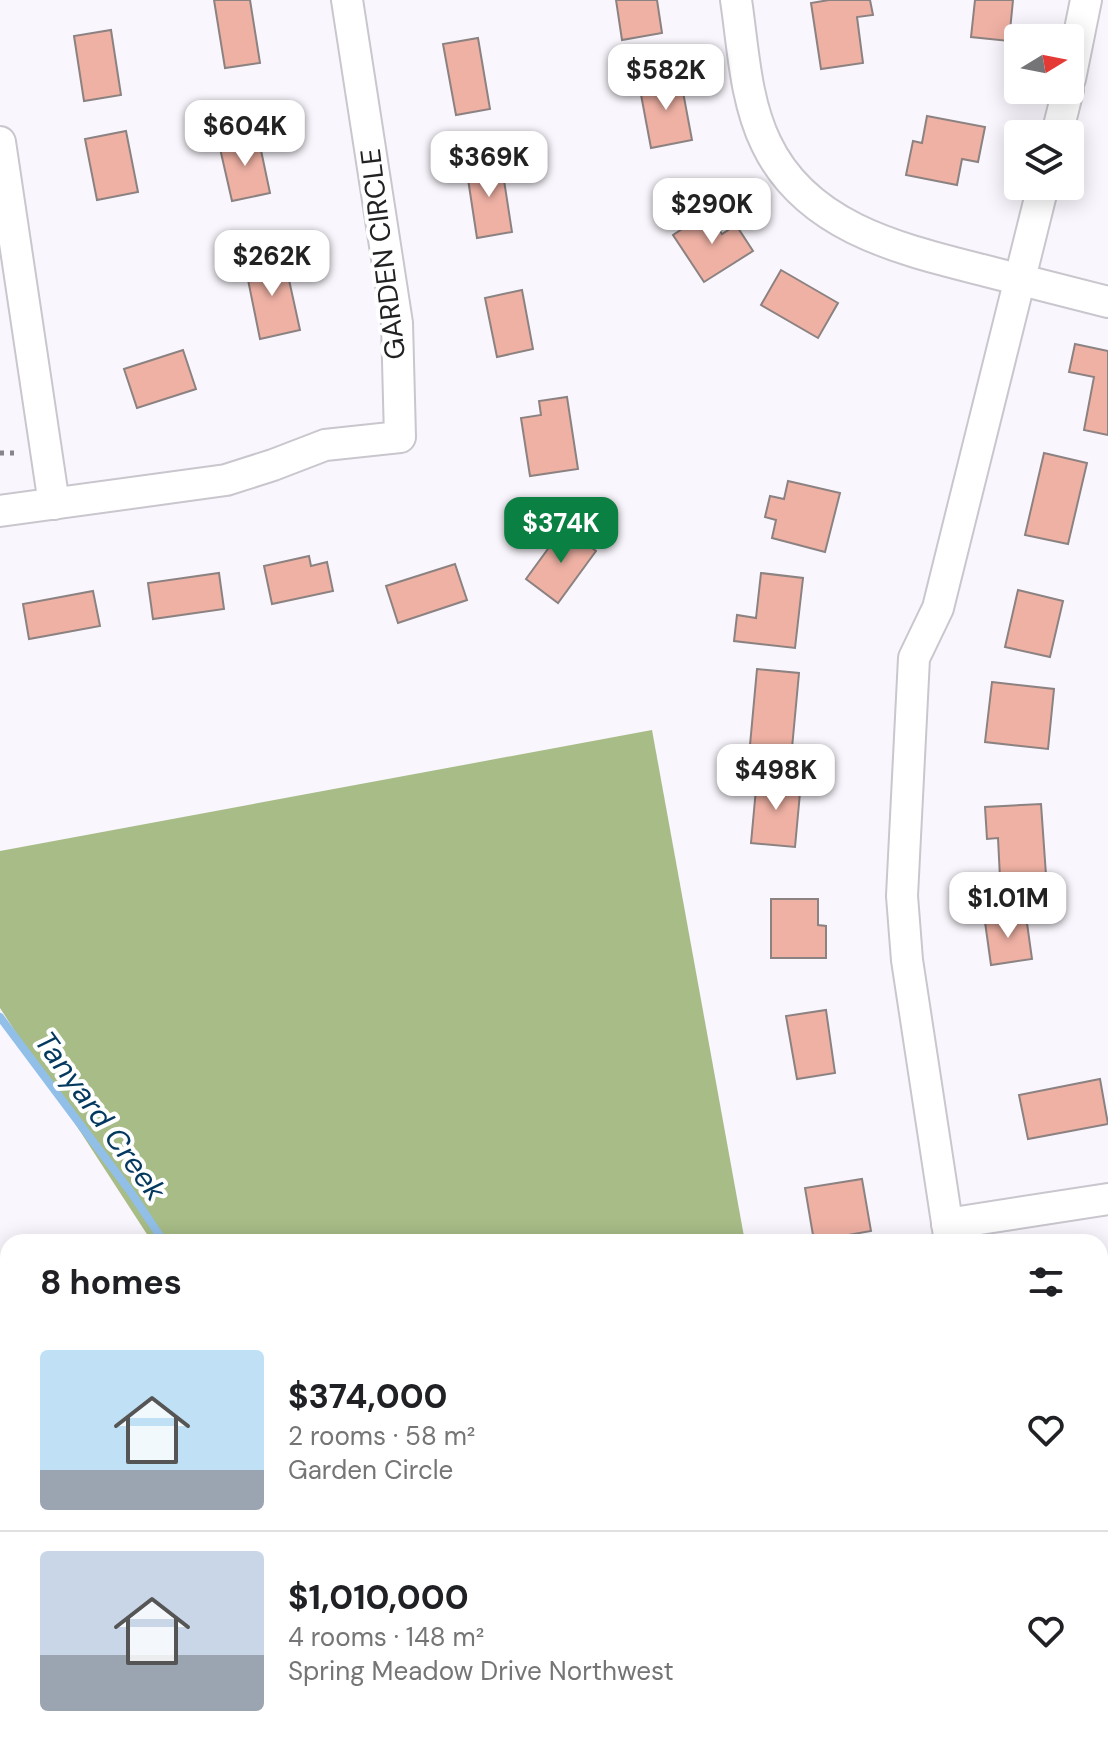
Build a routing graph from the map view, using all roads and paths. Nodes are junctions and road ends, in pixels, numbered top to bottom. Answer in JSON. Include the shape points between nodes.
{"nodes":[{"id":1,"x":347,"y":0,"type":"edge"},
{"id":2,"x":736,"y":0,"type":"edge"},
{"id":3,"x":1086,"y":0,"type":"edge"},
{"id":4,"x":1081,"y":24,"type":"edge"},
{"id":5,"x":0,"y":142,"type":"edge"},
{"id":6,"x":1039,"y":200,"type":"edge"},
{"id":7,"x":1019,"y":279,"type":"junction"},
{"id":8,"x":1108,"y":302,"type":"edge"},
{"id":9,"x":54,"y":504,"type":"junction"},
{"id":10,"x":0,"y":511,"type":"edge"},
{"id":11,"x":1108,"y":1199,"type":"edge"},
{"id":12,"x":949,"y":1233,"type":"edge"}],
"edges":[{"from":1,"to":9,"type":"street","name":"GARDEN CIRCLE","via":[[397,323],[400,437],[325,445],[226,480]]},
{"from":2,"to":7,"type":"street","via":[[753,104],[766,144],[789,179],[818,208],[867,237]]},
{"from":3,"to":4,"type":"street"},
{"from":5,"to":9,"type":"street"},
{"from":6,"to":7,"type":"street"},
{"from":7,"to":8,"type":"street"},
{"from":7,"to":12,"type":"street","via":[[938,608],[914,658],[902,896]]},
{"from":9,"to":10,"type":"street","name":"GARDEN CIRCLE"},
{"from":11,"to":12,"type":"street"}]}
